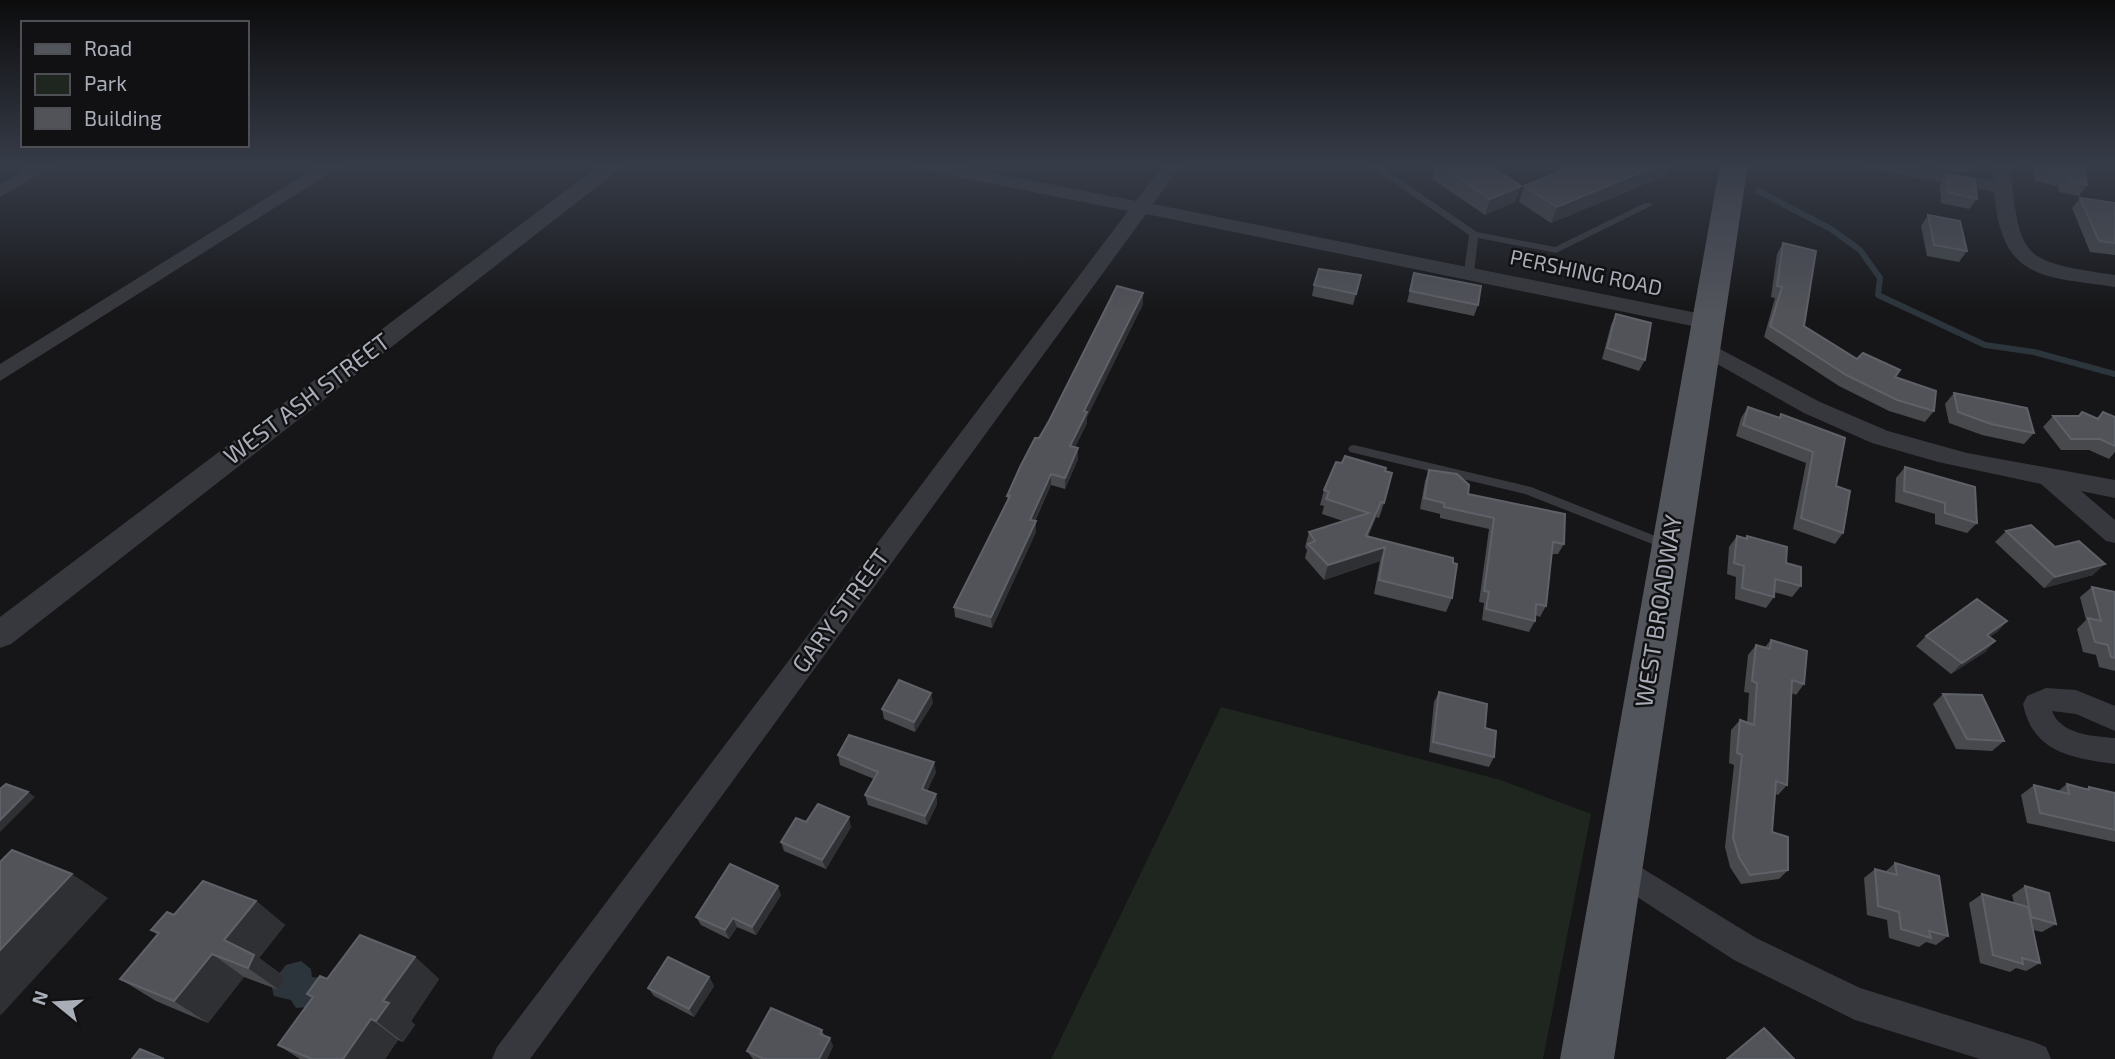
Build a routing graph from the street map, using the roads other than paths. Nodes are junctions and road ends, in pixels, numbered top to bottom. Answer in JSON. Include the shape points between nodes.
{"nodes":[{"id":1,"x":252,"y":213,"type":"edge"},
{"id":2,"x":550,"y":213,"type":"edge"},
{"id":3,"x":1137,"y":213,"type":"edge"},
{"id":4,"x":1169,"y":213,"type":"edge"},
{"id":5,"x":1444,"y":213,"type":"edge"},
{"id":6,"x":1631,"y":213,"type":"edge"},
{"id":7,"x":1726,"y":213,"type":"edge"},
{"id":8,"x":2008,"y":213,"type":"edge"},
{"id":9,"x":1474,"y":234,"type":"junction"},
{"id":10,"x":1469,"y":272,"type":"junction"},
{"id":11,"x":2115,"y":281,"type":"edge"},
{"id":12,"x":1705,"y":334,"type":"junction"},
{"id":13,"x":0,"y":374,"type":"edge"},
{"id":14,"x":1354,"y":449,"type":"dead end"},
{"id":15,"x":2046,"y":476,"type":"junction"},
{"id":16,"x":2115,"y":489,"type":"edge"},
{"id":17,"x":2115,"y":534,"type":"edge"},
{"id":18,"x":1669,"y":546,"type":"junction"},
{"id":19,"x":0,"y":635,"type":"edge"},
{"id":20,"x":2115,"y":719,"type":"edge"},
{"id":21,"x":2115,"y":751,"type":"edge"},
{"id":22,"x":1619,"y":868,"type":"junction"},
{"id":23,"x":509,"y":1059,"type":"edge"},
{"id":24,"x":1587,"y":1059,"type":"edge"},
{"id":25,"x":2034,"y":1059,"type":"edge"}],
"edges":[{"from":1,"to":13,"type":"street"},
{"from":2,"to":19,"type":"street","name":"WEST ASH STREET"},
{"from":3,"to":23,"type":"street","name":"GARY STREET"},
{"from":4,"to":10,"type":"street","name":"PERSHING ROAD"},
{"from":5,"to":9,"type":"lane"},
{"from":6,"to":9,"type":"lane","via":[[1556,250]]},
{"from":7,"to":12,"type":"main road","name":"WEST BROADWAY"},
{"from":8,"to":11,"type":"street","via":[[2012,236],[2026,260],[2054,271]]},
{"from":9,"to":10,"type":"lane"},
{"from":10,"to":12,"type":"street","name":"PERSHING ROAD"},
{"from":12,"to":15,"type":"street","name":"PERSHING ROAD","via":[[1807,404],[1877,436],[1935,454]]},
{"from":12,"to":18,"type":"main road","name":"WEST BROADWAY"},
{"from":14,"to":18,"type":"lane","via":[[1527,490]]},
{"from":15,"to":16,"type":"street","name":"PERSHING ROAD"},
{"from":15,"to":17,"type":"street"},
{"from":18,"to":22,"type":"main road","name":"WEST BROADWAY"},
{"from":20,"to":21,"type":"street","via":[[2065,699],[2047,698],[2037,704],[2038,716],[2061,740]]},
{"from":22,"to":24,"type":"main road","name":"WEST BROADWAY"},
{"from":22,"to":25,"type":"street","via":[[1745,949],[1855,1003]]}]}
